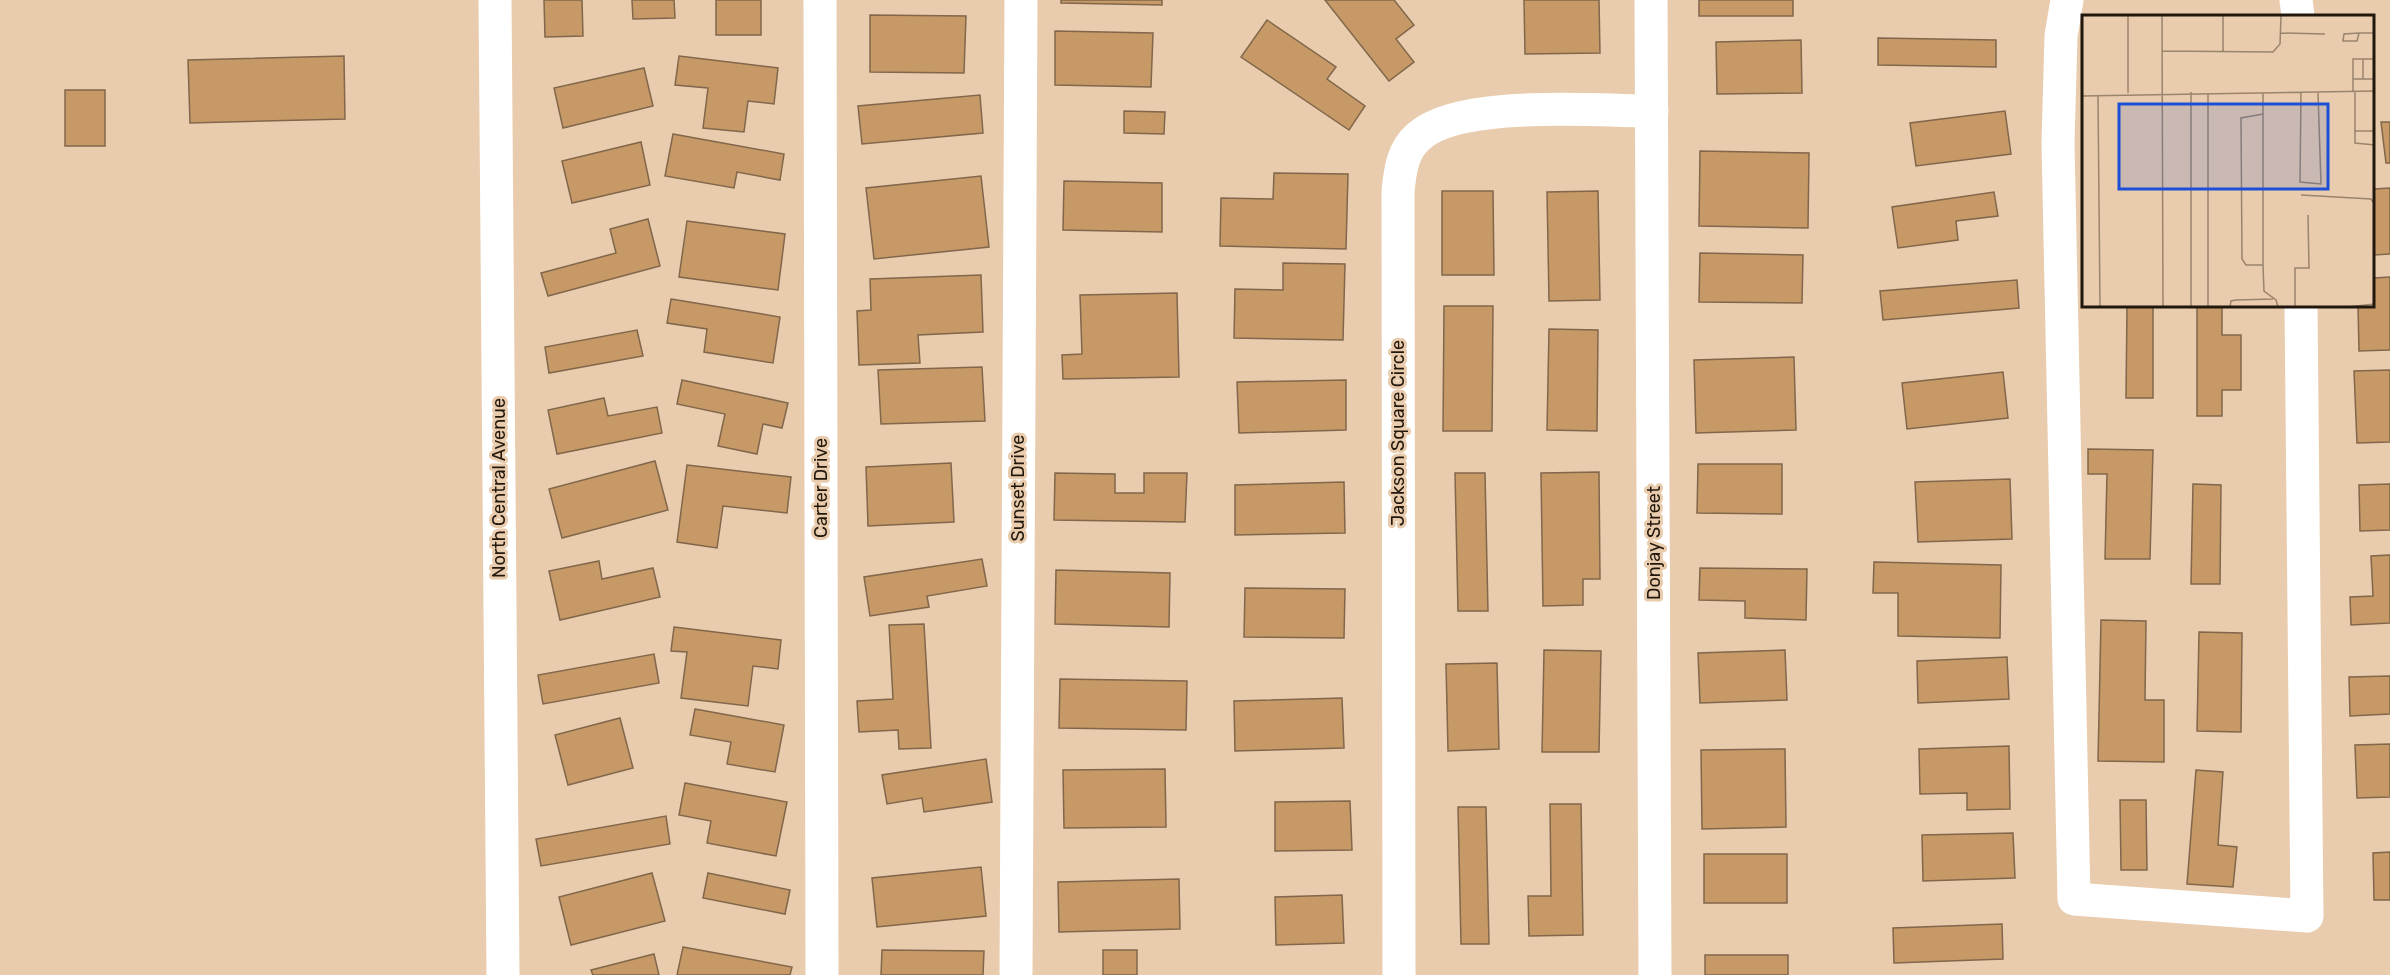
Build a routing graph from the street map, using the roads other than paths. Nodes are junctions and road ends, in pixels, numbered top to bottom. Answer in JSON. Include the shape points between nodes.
{"nodes":[{"id":1,"x":495,"y":0,"type":"edge"},
{"id":2,"x":820,"y":0,"type":"edge"},
{"id":3,"x":1021,"y":0,"type":"edge"},
{"id":4,"x":1652,"y":0,"type":"edge"},
{"id":5,"x":2067,"y":0,"type":"edge"},
{"id":6,"x":2296,"y":0,"type":"edge"},
{"id":7,"x":2298,"y":15,"type":"edge"},
{"id":8,"x":1652,"y":111,"type":"junction"},
{"id":9,"x":2301,"y":308,"type":"edge"},
{"id":10,"x":503,"y":975,"type":"edge"},
{"id":11,"x":822,"y":975,"type":"edge"},
{"id":12,"x":1016,"y":975,"type":"edge"},
{"id":13,"x":1399,"y":975,"type":"edge"},
{"id":14,"x":1654,"y":975,"type":"edge"}],
"edges":[{"from":1,"to":10,"type":"street","name":"North Central Avenue"},
{"from":2,"to":11,"type":"street","name":"Carter Drive"},
{"from":3,"to":12,"type":"street","name":"Sunset Drive"},
{"from":4,"to":8,"type":"street","name":"Donjay Street"},
{"from":5,"to":9,"type":"street","via":[[2061,36],[2058,143],[2074,898],[2307,916]]},
{"from":6,"to":7,"type":"street"},
{"from":8,"to":13,"type":"street","name":"Jackson Square Circle","via":[[1530,111],[1461,116],[1434,124],[1416,138],[1401,162]]},
{"from":8,"to":14,"type":"street","name":"Donjay Street"}]}
